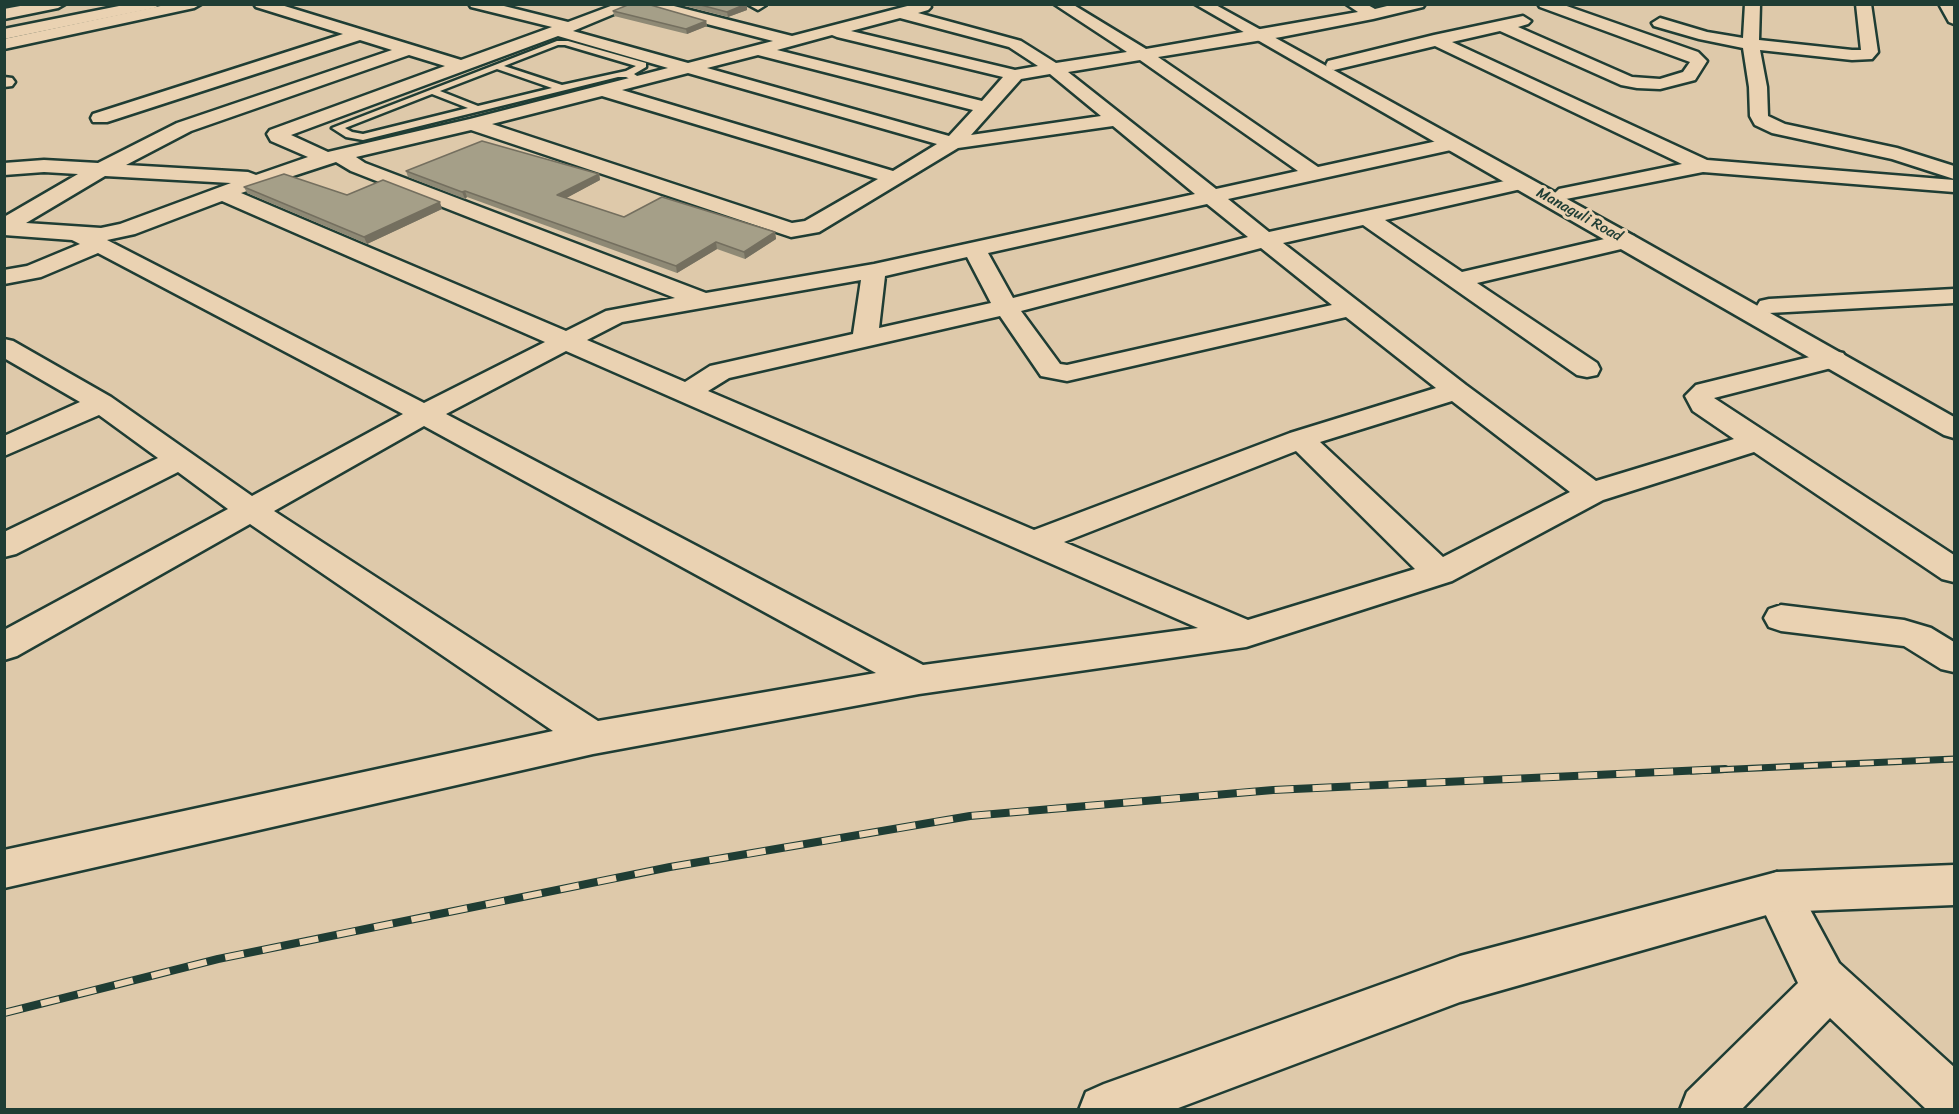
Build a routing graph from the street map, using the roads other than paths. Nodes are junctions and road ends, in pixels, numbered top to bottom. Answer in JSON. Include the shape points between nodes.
{"nodes":[{"id":1,"x":57,"y":4,"type":"edge"},
{"id":2,"x":114,"y":4,"type":"edge"},
{"id":3,"x":154,"y":4,"type":"edge"},
{"id":4,"x":194,"y":4,"type":"edge"},
{"id":5,"x":261,"y":4,"type":"edge"},
{"id":6,"x":476,"y":4,"type":"edge"},
{"id":7,"x":631,"y":4,"type":"edge"},
{"id":8,"x":646,"y":4,"type":"edge"},
{"id":9,"x":1061,"y":4,"type":"edge"},
{"id":10,"x":1202,"y":4,"type":"edge"},
{"id":11,"x":1224,"y":4,"type":"edge"},
{"id":12,"x":1353,"y":4,"type":"edge"},
{"id":13,"x":1418,"y":4,"type":"edge"},
{"id":14,"x":1545,"y":4,"type":"edge"},
{"id":15,"x":1753,"y":4,"type":"edge"},
{"id":16,"x":1863,"y":4,"type":"edge"},
{"id":17,"x":1946,"y":4,"type":"edge"},
{"id":18,"x":1598,"y":5,"type":"edge"},
{"id":19,"x":916,"y":7,"type":"edge"},
{"id":20,"x":1568,"y":13,"type":"junction"},
{"id":21,"x":4,"y":14,"type":"edge"},
{"id":22,"x":1373,"y":14,"type":"junction"},
{"id":23,"x":1640,"y":17,"type":"dead end"},
{"id":24,"x":1954,"y":19,"type":"edge"},
{"id":25,"x":1500,"y":25,"type":"junction"},
{"id":26,"x":4,"y":26,"type":"edge"},
{"id":27,"x":563,"y":29,"type":"junction"},
{"id":28,"x":833,"y":31,"type":"junction"},
{"id":29,"x":1281,"y":32,"type":"junction"},
{"id":30,"x":4,"y":34,"type":"edge"},
{"id":31,"x":358,"y":35,"type":"junction"},
{"id":32,"x":1258,"y":36,"type":"junction"},
{"id":33,"x":1434,"y":40,"type":"junction"},
{"id":34,"x":794,"y":42,"type":"junction"},
{"id":35,"x":4,"y":44,"type":"edge"},
{"id":36,"x":1751,"y":45,"type":"junction"},
{"id":37,"x":408,"y":50,"type":"junction"},
{"id":38,"x":760,"y":51,"type":"junction"},
{"id":39,"x":1144,"y":55,"type":"junction"},
{"id":40,"x":1334,"y":64,"type":"junction"},
{"id":41,"x":462,"y":66,"type":"junction"},
{"id":42,"x":495,"y":66,"type":"junction"},
{"id":43,"x":686,"y":69,"type":"junction"},
{"id":44,"x":1055,"y":70,"type":"junction"},
{"id":45,"x":1015,"y":75,"type":"junction"},
{"id":46,"x":634,"y":77,"type":"junction"},
{"id":47,"x":563,"y":88,"type":"junction"},
{"id":48,"x":604,"y":90,"type":"junction"},
{"id":49,"x":431,"y":91,"type":"junction"},
{"id":50,"x":985,"y":107,"type":"junction"},
{"id":51,"x":475,"y":116,"type":"junction"},
{"id":52,"x":100,"y":118,"type":"dead end"},
{"id":53,"x":1116,"y":120,"type":"junction"},
{"id":54,"x":953,"y":143,"type":"junction"},
{"id":55,"x":1451,"y":144,"type":"junction"},
{"id":56,"x":333,"y":157,"type":"junction"},
{"id":57,"x":1702,"y":166,"type":"junction"},
{"id":58,"x":4,"y":169,"type":"edge"},
{"id":59,"x":100,"y":170,"type":"junction"},
{"id":60,"x":1954,"y":173,"type":"edge"},
{"id":61,"x":1316,"y":174,"type":"junction"},
{"id":62,"x":895,"y":178,"type":"junction"},
{"id":63,"x":265,"y":179,"type":"junction"},
{"id":64,"x":1523,"y":183,"type":"junction"},
{"id":65,"x":1954,"y":186,"type":"edge"},
{"id":66,"x":1566,"y":193,"type":"junction"},
{"id":67,"x":222,"y":194,"type":"junction"},
{"id":68,"x":1211,"y":197,"type":"junction"},
{"id":69,"x":1366,"y":218,"type":"junction"},
{"id":70,"x":4,"y":227,"type":"edge"},
{"id":71,"x":88,"y":239,"type":"junction"},
{"id":72,"x":1265,"y":240,"type":"junction"},
{"id":73,"x":1626,"y":241,"type":"junction"},
{"id":74,"x":974,"y":249,"type":"junction"},
{"id":75,"x":874,"y":271,"type":"junction"},
{"id":76,"x":4,"y":277,"type":"edge"},
{"id":77,"x":1458,"y":280,"type":"junction"},
{"id":78,"x":702,"y":300,"type":"junction"},
{"id":79,"x":1949,"y":301,"type":"edge"},
{"id":80,"x":1769,"y":306,"type":"junction"},
{"id":81,"x":1006,"y":307,"type":"junction"},
{"id":82,"x":1351,"y":308,"type":"junction"},
{"id":83,"x":865,"y":339,"type":"junction"},
{"id":84,"x":564,"y":340,"type":"junction"},
{"id":85,"x":4,"y":346,"type":"edge"},
{"id":86,"x":1834,"y":359,"type":"junction"},
{"id":87,"x":1587,"y":369,"type":"dead end"},
{"id":88,"x":1456,"y":391,"type":"junction"},
{"id":89,"x":686,"y":393,"type":"junction"},
{"id":90,"x":101,"y":403,"type":"junction"},
{"id":91,"x":1954,"y":410,"type":"edge"},
{"id":92,"x":424,"y":414,"type":"junction"},
{"id":93,"x":1954,"y":429,"type":"edge"},
{"id":94,"x":1300,"y":440,"type":"junction"},
{"id":95,"x":1758,"y":441,"type":"junction"},
{"id":96,"x":4,"y":447,"type":"edge"},
{"id":97,"x":180,"y":459,"type":"junction"},
{"id":98,"x":1592,"y":493,"type":"junction"},
{"id":99,"x":251,"y":510,"type":"junction"},
{"id":100,"x":1033,"y":542,"type":"junction"},
{"id":101,"x":4,"y":546,"type":"edge"},
{"id":102,"x":1954,"y":571,"type":"edge"},
{"id":103,"x":1440,"y":573,"type":"junction"},
{"id":104,"x":1781,"y":618,"type":"dead end"},
{"id":105,"x":1246,"y":634,"type":"junction"},
{"id":106,"x":4,"y":647,"type":"edge"},
{"id":107,"x":1954,"y":659,"type":"edge"},
{"id":108,"x":919,"y":680,"type":"junction"},
{"id":109,"x":593,"y":738,"type":"junction"},
{"id":110,"x":4,"y":869,"type":"edge"},
{"id":111,"x":1954,"y":885,"type":"edge"},
{"id":112,"x":1777,"y":892,"type":"junction"},
{"id":113,"x":1822,"y":979,"type":"junction"},
{"id":114,"x":1954,"y":1100,"type":"edge"},
{"id":115,"x":1104,"y":1110,"type":"edge"},
{"id":116,"x":1705,"y":1110,"type":"edge"}],
"edges":[{"from":1,"to":21,"type":"main road"},
{"from":2,"to":26,"type":"main road"},
{"from":3,"to":30,"type":"main road"},
{"from":4,"to":35,"type":"main road"},
{"from":5,"to":31,"type":"main road"},
{"from":6,"to":27,"type":"main road"},
{"from":7,"to":27,"type":"main road"},
{"from":8,"to":34,"type":"main road"},
{"from":9,"to":39,"type":"main road"},
{"from":10,"to":32,"type":"main road","name":"Managuli Road"},
{"from":11,"to":29,"type":"main road","name":"Managuli Road"},
{"from":12,"to":22,"type":"main road"},
{"from":13,"to":22,"type":"main road"},
{"from":14,"to":20,"type":"main road"},
{"from":15,"to":36,"type":"main road"},
{"from":16,"to":36,"type":"main road","via":[[1870,52],[1866,55]]},
{"from":17,"to":24,"type":"main road"},
{"from":18,"to":20,"type":"main road"},
{"from":19,"to":28,"type":"main road"},
{"from":19,"to":44,"type":"main road","via":[[1015,44]]},
{"from":20,"to":25,"type":"main road"},
{"from":20,"to":25,"type":"main road","via":[[1699,61],[1689,76],[1660,84],[1637,83]]},
{"from":22,"to":29,"type":"main road"},
{"from":23,"to":36,"type":"main road"},
{"from":25,"to":33,"type":"main road"},
{"from":27,"to":41,"type":"main road"},
{"from":27,"to":43,"type":"main road"},
{"from":28,"to":34,"type":"main road"},
{"from":28,"to":45,"type":"main road"},
{"from":29,"to":32,"type":"main road"},
{"from":29,"to":40,"type":"main road","name":"Managuli Road"},
{"from":31,"to":37,"type":"main road"},
{"from":31,"to":52,"type":"main road"},
{"from":32,"to":39,"type":"main road"},
{"from":32,"to":55,"type":"main road","name":"Managuli Road"},
{"from":33,"to":40,"type":"main road"},
{"from":33,"to":57,"type":"main road"},
{"from":34,"to":38,"type":"main road"},
{"from":36,"to":60,"type":"main road","via":[[1761,121],[1779,129],[1897,154]]},
{"from":37,"to":41,"type":"main road"},
{"from":37,"to":59,"type":"main road","via":[[184,127]]},
{"from":38,"to":43,"type":"main road"},
{"from":38,"to":50,"type":"main road"},
{"from":39,"to":44,"type":"main road"},
{"from":39,"to":61,"type":"main road"},
{"from":40,"to":66,"type":"main road","name":"Managuli Road"},
{"from":41,"to":56,"type":"main road","via":[[277,134]]},
{"from":42,"to":46,"type":"lane","via":[[562,42],[644,66]]},
{"from":42,"to":47,"type":"lane"},
{"from":42,"to":49,"type":"lane"},
{"from":43,"to":46,"type":"main road"},
{"from":43,"to":54,"type":"main road"},
{"from":44,"to":45,"type":"main road"},
{"from":44,"to":53,"type":"main road"},
{"from":45,"to":50,"type":"main road"},
{"from":46,"to":47,"type":"lane","via":[[618,74]]},
{"from":46,"to":48,"type":"main road"},
{"from":47,"to":51,"type":"lane"},
{"from":48,"to":51,"type":"main road"},
{"from":48,"to":62,"type":"main road"},
{"from":49,"to":51,"type":"lane"},
{"from":49,"to":51,"type":"lane","via":[[338,128],[363,137]]},
{"from":50,"to":54,"type":"main road"},
{"from":51,"to":56,"type":"main road"},
{"from":51,"to":62,"type":"main road","via":[[791,230],[811,227]]},
{"from":53,"to":54,"type":"main road"},
{"from":53,"to":68,"type":"main road"},
{"from":54,"to":62,"type":"main road"},
{"from":55,"to":61,"type":"main road"},
{"from":55,"to":64,"type":"main road","name":"Managuli Road"},
{"from":56,"to":63,"type":"main road"},
{"from":56,"to":78,"type":"main road"},
{"from":57,"to":65,"type":"main road"},
{"from":57,"to":66,"type":"main road"},
{"from":58,"to":59,"type":"main road","via":[[44,166]]},
{"from":59,"to":63,"type":"main road"},
{"from":59,"to":70,"type":"main road"},
{"from":61,"to":68,"type":"main road"},
{"from":63,"to":67,"type":"main road"},
{"from":64,"to":69,"type":"main road"},
{"from":64,"to":73,"type":"main road","name":"Managuli Road"},
{"from":66,"to":80,"type":"main road","name":"Managuli Road"},
{"from":67,"to":71,"type":"main road"},
{"from":67,"to":84,"type":"main road"},
{"from":68,"to":72,"type":"main road"},
{"from":68,"to":74,"type":"main road"},
{"from":69,"to":72,"type":"main road"},
{"from":69,"to":77,"type":"main road"},
{"from":70,"to":71,"type":"main road"},
{"from":71,"to":76,"type":"main road","via":[[33,272]]},
{"from":71,"to":92,"type":"main road"},
{"from":72,"to":81,"type":"main road"},
{"from":72,"to":82,"type":"main road"},
{"from":73,"to":77,"type":"main road"},
{"from":73,"to":86,"type":"main road","name":"Managuli Road"},
{"from":74,"to":75,"type":"main road"},
{"from":74,"to":81,"type":"main road"},
{"from":75,"to":78,"type":"main road"},
{"from":75,"to":83,"type":"main road"},
{"from":77,"to":87,"type":"main road"},
{"from":78,"to":84,"type":"main road","via":[[615,316]]},
{"from":79,"to":80,"type":"main road"},
{"from":80,"to":91,"type":"main road","name":"Managuli Road"},
{"from":81,"to":82,"type":"main road","via":[[1051,370],[1067,373]]},
{"from":81,"to":83,"type":"main road"},
{"from":82,"to":88,"type":"main road"},
{"from":83,"to":89,"type":"main road","via":[[720,372]]},
{"from":84,"to":89,"type":"main road"},
{"from":84,"to":92,"type":"main road"},
{"from":85,"to":90,"type":"main road"},
{"from":86,"to":93,"type":"main road","name":"Managuli Road"},
{"from":86,"to":95,"type":"main road","via":[[1699,396],[1703,405]]},
{"from":88,"to":94,"type":"main road"},
{"from":88,"to":98,"type":"main road"},
{"from":89,"to":100,"type":"main road"},
{"from":90,"to":96,"type":"main road"},
{"from":90,"to":97,"type":"main road"},
{"from":92,"to":99,"type":"main road"},
{"from":92,"to":108,"type":"main road"},
{"from":94,"to":100,"type":"main road"},
{"from":94,"to":103,"type":"main road"},
{"from":95,"to":98,"type":"main road"},
{"from":95,"to":102,"type":"main road"},
{"from":97,"to":99,"type":"main road"},
{"from":97,"to":101,"type":"main road"},
{"from":98,"to":103,"type":"main road"},
{"from":99,"to":106,"type":"main road"},
{"from":99,"to":109,"type":"main road"},
{"from":100,"to":105,"type":"main road"},
{"from":103,"to":105,"type":"main road"},
{"from":104,"to":107,"type":"main road","via":[[1904,633]]},
{"from":105,"to":108,"type":"main road"},
{"from":108,"to":109,"type":"main road"},
{"from":109,"to":110,"type":"main road"},
{"from":111,"to":112,"type":"main road"},
{"from":112,"to":113,"type":"main road"},
{"from":112,"to":115,"type":"main road","via":[[1460,979]]},
{"from":113,"to":114,"type":"main road"},
{"from":113,"to":116,"type":"main road","via":[[1816,998]]}]}
